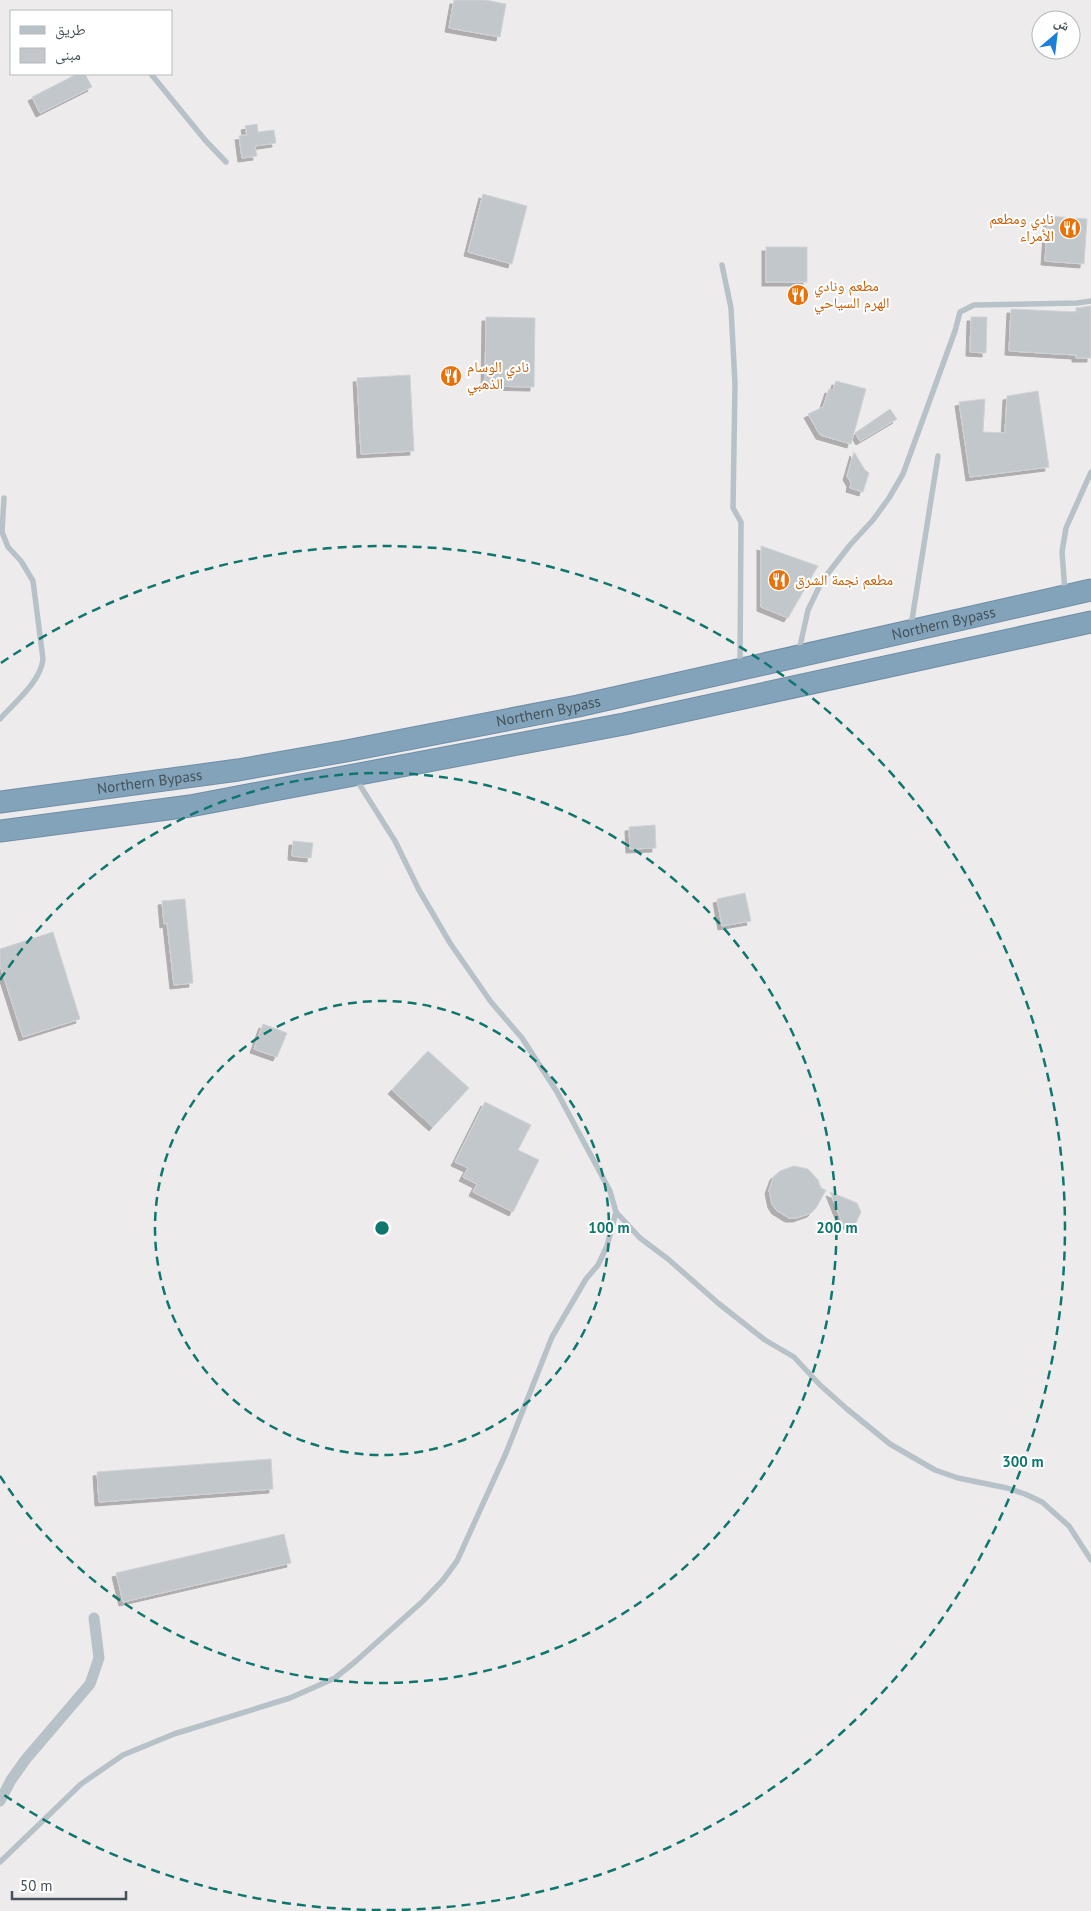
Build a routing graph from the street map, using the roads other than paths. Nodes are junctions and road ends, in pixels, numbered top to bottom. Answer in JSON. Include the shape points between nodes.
{"nodes":[{"id":1,"x":152,"y":75,"type":"edge"},
{"id":2,"x":226,"y":162,"type":"dead end"},
{"id":3,"x":722,"y":264,"type":"dead end"},
{"id":4,"x":1091,"y":301,"type":"edge"},
{"id":5,"x":938,"y":456,"type":"dead end"},
{"id":6,"x":1091,"y":472,"type":"edge"},
{"id":7,"x":4,"y":498,"type":"dead end"},
{"id":8,"x":1091,"y":590,"type":"edge"},
{"id":9,"x":1065,"y":596,"type":"junction"},
{"id":10,"x":1091,"y":622,"type":"edge"},
{"id":11,"x":910,"y":630,"type":"junction"},
{"id":12,"x":798,"y":655,"type":"junction"},
{"id":13,"x":740,"y":668,"type":"junction"},
{"id":14,"x":0,"y":719,"type":"edge"},
{"id":15,"x":353,"y":775,"type":"junction"},
{"id":16,"x":0,"y":802,"type":"edge"},
{"id":17,"x":0,"y":831,"type":"edge"},
{"id":18,"x":616,"y":1212,"type":"junction"},
{"id":19,"x":1091,"y":1560,"type":"edge"},
{"id":20,"x":94,"y":1618,"type":"dead end"},
{"id":21,"x":0,"y":1801,"type":"edge"},
{"id":22,"x":0,"y":1862,"type":"edge"}],
"edges":[{"from":1,"to":2,"type":"lane"},
{"from":3,"to":13,"type":"lane","via":[[731,308],[735,384],[733,508],[741,522]]},
{"from":4,"to":12,"type":"lane","via":[[974,305],[960,312],[903,474],[874,520],[822,581],[808,610]]},
{"from":5,"to":11,"type":"lane"},
{"from":6,"to":9,"type":"lane","via":[[1066,528],[1062,552]]},
{"from":7,"to":14,"type":"lane","via":[[2,532],[33,581],[43,659],[37,678]]},
{"from":8,"to":9,"type":"highway","name":"Northern Bypass"},
{"from":9,"to":11,"type":"highway","name":"Northern Bypass"},
{"from":10,"to":15,"type":"highway","name":"Northern Bypass","via":[[624,724]]},
{"from":11,"to":12,"type":"highway","name":"Northern Bypass"},
{"from":12,"to":13,"type":"highway","name":"Northern Bypass"},
{"from":13,"to":16,"type":"highway","name":"Northern Bypass","via":[[578,706],[317,756],[238,770]]},
{"from":15,"to":17,"type":"highway","name":"Northern Bypass","via":[[190,806]]},
{"from":15,"to":18,"type":"lane","via":[[395,841],[450,943],[490,1002],[522,1038],[557,1092],[610,1191]]},
{"from":18,"to":19,"type":"lane","via":[[640,1238],[718,1303],[765,1340],[794,1357],[846,1409],[890,1444],[935,1470],[1007,1488],[1042,1502],[1069,1526]]},
{"from":18,"to":22,"type":"lane","via":[[607,1246],[552,1337],[506,1453],[457,1560],[444,1580],[334,1678],[290,1698],[174,1734],[123,1755],[81,1784]]},
{"from":20,"to":21,"type":"street","via":[[99,1658],[90,1684],[26,1759]]}]}
